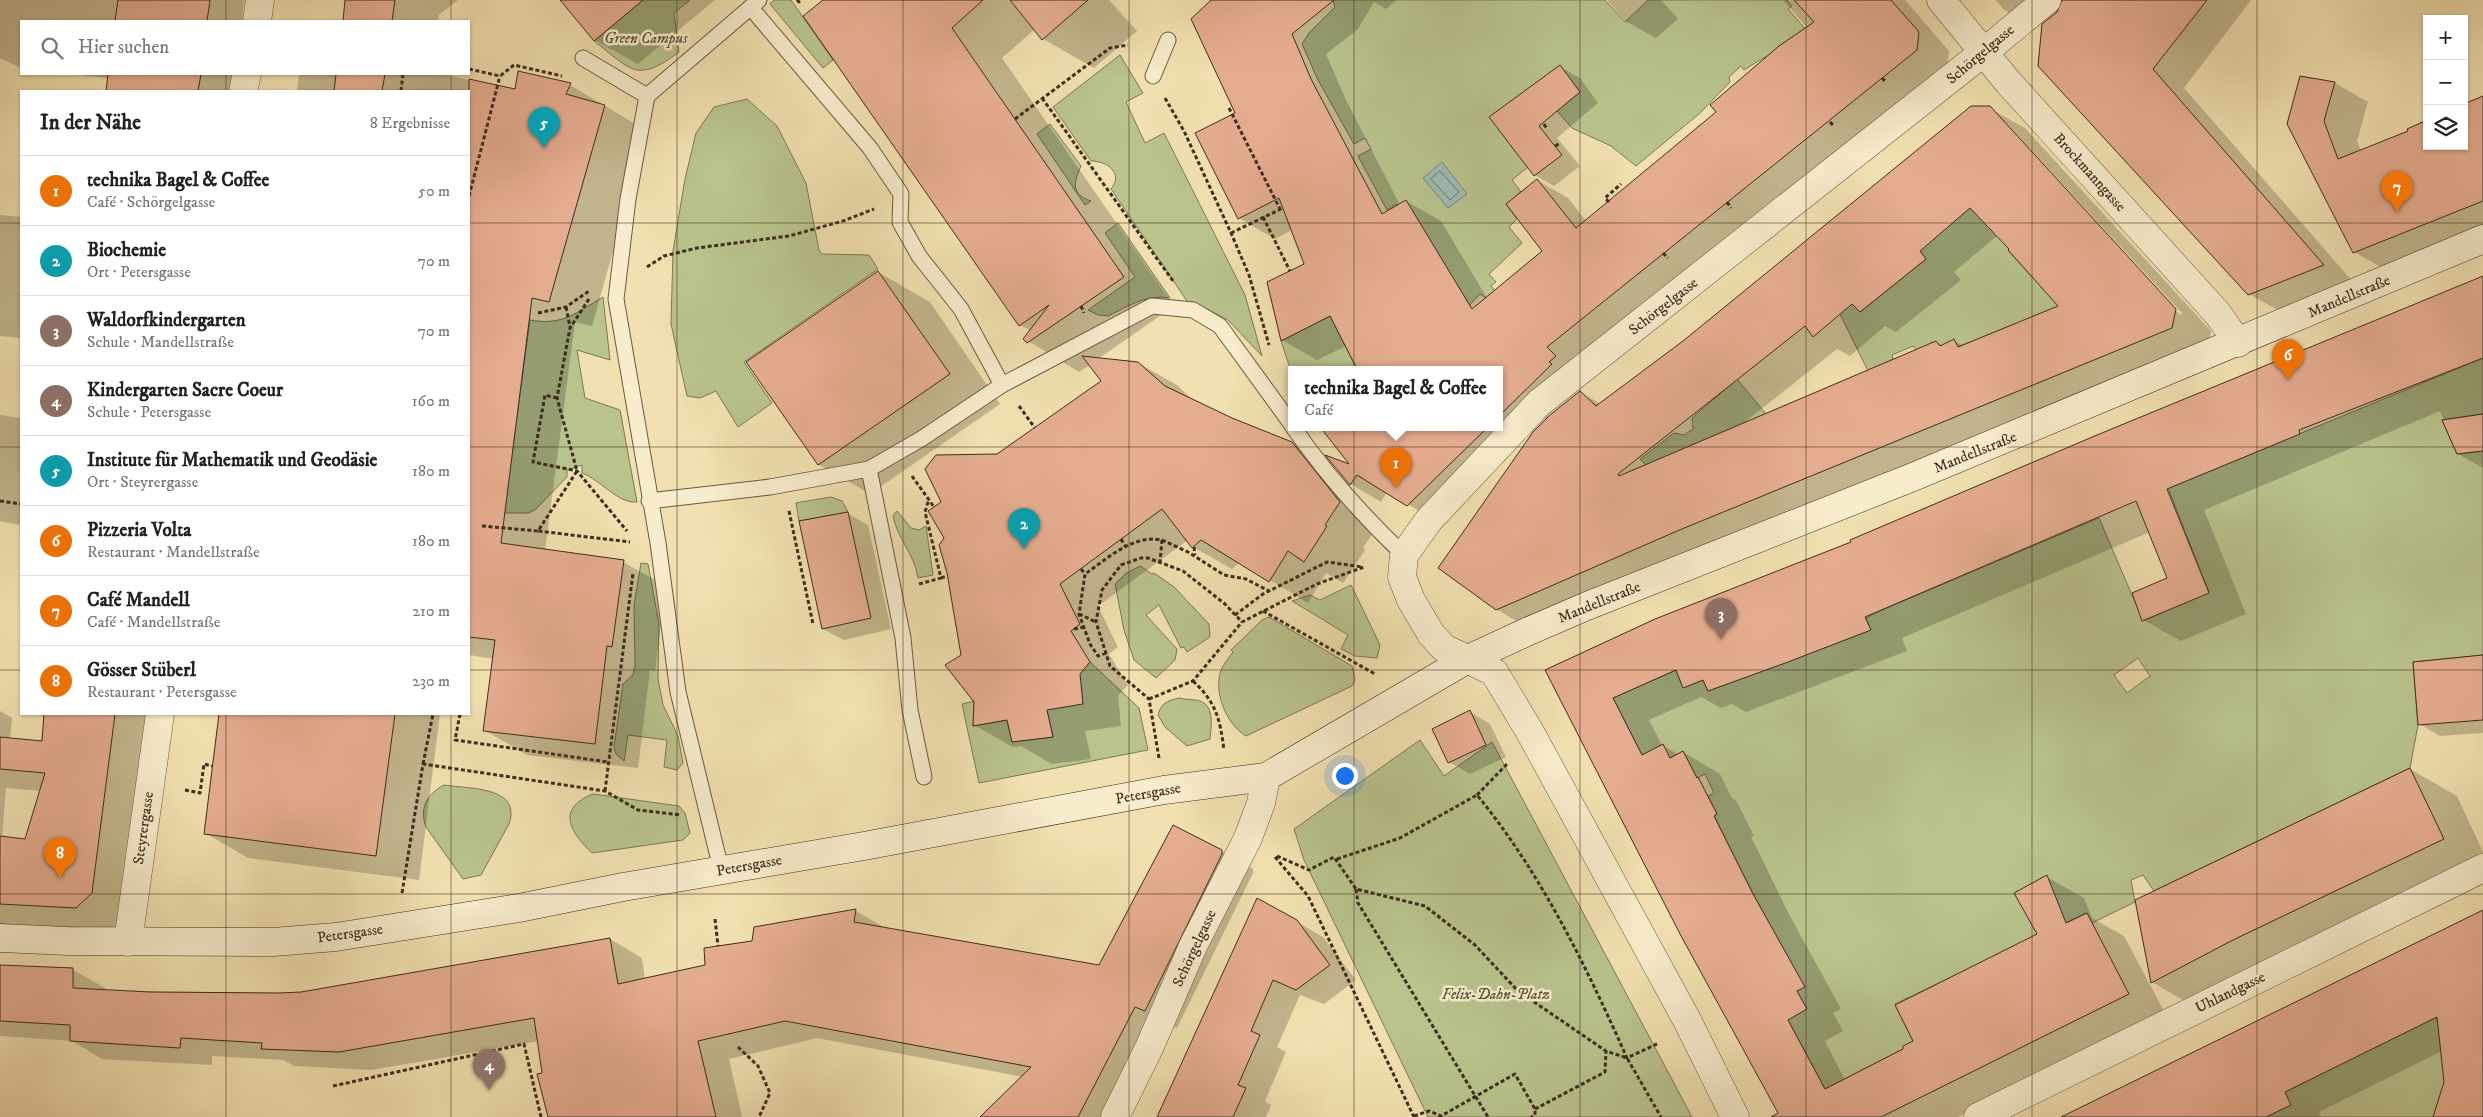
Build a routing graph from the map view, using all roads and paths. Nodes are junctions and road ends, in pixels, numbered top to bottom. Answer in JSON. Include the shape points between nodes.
{"nodes":[{"id":1,"x":260,"y":0,"type":"edge"},
{"id":2,"x":797,"y":0,"type":"edge"},
{"id":3,"x":802,"y":0,"type":"edge"},
{"id":4,"x":1941,"y":0,"type":"edge"},
{"id":5,"x":2047,"y":0,"type":"edge"},
{"id":6,"x":755,"y":4,"type":"edge"},
{"id":7,"x":258,"y":20,"type":"edge"},
{"id":8,"x":1168,"y":40,"type":"dead end"},
{"id":9,"x":1128,"y":45,"type":"dead end"},
{"id":10,"x":1984,"y":52,"type":"junction"},
{"id":11,"x":583,"y":58,"type":"dead end"},
{"id":12,"x":470,"y":69,"type":"edge"},
{"id":13,"x":247,"y":75,"type":"edge"},
{"id":14,"x":254,"y":75,"type":"edge"},
{"id":15,"x":403,"y":75,"type":"edge"},
{"id":16,"x":558,"y":75,"type":"dead end"},
{"id":17,"x":500,"y":76,"type":"junction"},
{"id":18,"x":1152,"y":76,"type":"dead end"},
{"id":19,"x":1882,"y":78,"type":"dead end"},
{"id":20,"x":1886,"y":82,"type":"dead end"},
{"id":21,"x":242,"y":90,"type":"edge"},
{"id":22,"x":254,"y":90,"type":"edge"},
{"id":23,"x":400,"y":90,"type":"edge"},
{"id":24,"x":647,"y":96,"type":"junction"},
{"id":25,"x":1042,"y":98,"type":"junction"},
{"id":26,"x":1229,"y":108,"type":"dead end"},
{"id":27,"x":1015,"y":119,"type":"dead end"},
{"id":28,"x":1544,"y":124,"type":"dead end"},
{"id":29,"x":1547,"y":128,"type":"dead end"},
{"id":30,"x":1184,"y":132,"type":"dead end"},
{"id":31,"x":1622,"y":184,"type":"dead end"},
{"id":32,"x":470,"y":192,"type":"edge"},
{"id":33,"x":901,"y":196,"type":"junction"},
{"id":34,"x":1608,"y":202,"type":"dead end"},
{"id":35,"x":1727,"y":202,"type":"dead end"},
{"id":36,"x":1731,"y":208,"type":"dead end"},
{"id":37,"x":1263,"y":217,"type":"junction"},
{"id":38,"x":1231,"y":233,"type":"junction"},
{"id":39,"x":2483,"y":240,"type":"edge"},
{"id":40,"x":1663,"y":253,"type":"dead end"},
{"id":41,"x":1669,"y":258,"type":"dead end"},
{"id":42,"x":1290,"y":271,"type":"dead end"},
{"id":43,"x":619,"y":274,"type":"junction"},
{"id":44,"x":597,"y":286,"type":"junction"},
{"id":45,"x":566,"y":307,"type":"junction"},
{"id":46,"x":1193,"y":310,"type":"junction"},
{"id":47,"x":538,"y":313,"type":"dead end"},
{"id":48,"x":570,"y":328,"type":"junction"},
{"id":49,"x":2238,"y":343,"type":"junction"},
{"id":50,"x":1270,"y":349,"type":"dead end"},
{"id":51,"x":1002,"y":385,"type":"junction"},
{"id":52,"x":557,"y":398,"type":"junction"},
{"id":53,"x":1017,"y":404,"type":"dead end"},
{"id":54,"x":1288,"y":419,"type":"edge"},
{"id":55,"x":1035,"y":428,"type":"dead end"},
{"id":56,"x":1296,"y":431,"type":"edge"},
{"id":57,"x":869,"y":469,"type":"junction"},
{"id":58,"x":577,"y":471,"type":"junction"},
{"id":59,"x":910,"y":472,"type":"dead end"},
{"id":60,"x":788,"y":483,"type":"junction"},
{"id":61,"x":929,"y":499,"type":"junction"},
{"id":62,"x":649,"y":501,"type":"junction"},
{"id":63,"x":0,"y":502,"type":"edge"},
{"id":64,"x":20,"y":504,"type":"edge"},
{"id":65,"x":934,"y":507,"type":"dead end"},
{"id":66,"x":482,"y":526,"type":"dead end"},
{"id":67,"x":538,"y":531,"type":"junction"},
{"id":68,"x":1121,"y":539,"type":"dead end"},
{"id":69,"x":1162,"y":540,"type":"junction"},
{"id":70,"x":1125,"y":546,"type":"junction"},
{"id":71,"x":1194,"y":547,"type":"dead end"},
{"id":72,"x":1404,"y":555,"type":"junction"},
{"id":73,"x":1195,"y":556,"type":"junction"},
{"id":74,"x":1160,"y":562,"type":"junction"},
{"id":75,"x":1081,"y":569,"type":"dead end"},
{"id":76,"x":633,"y":571,"type":"dead end"},
{"id":77,"x":1085,"y":574,"type":"junction"},
{"id":78,"x":948,"y":576,"type":"dead end"},
{"id":79,"x":941,"y":578,"type":"junction"},
{"id":80,"x":894,"y":588,"type":"junction"},
{"id":81,"x":1270,"y":591,"type":"junction"},
{"id":82,"x":1263,"y":610,"type":"junction"},
{"id":83,"x":1079,"y":614,"type":"junction"},
{"id":84,"x":1235,"y":615,"type":"junction"},
{"id":85,"x":1096,"y":622,"type":"junction"},
{"id":86,"x":1242,"y":622,"type":"junction"},
{"id":87,"x":813,"y":624,"type":"dead end"},
{"id":88,"x":1084,"y":627,"type":"junction"},
{"id":89,"x":1074,"y":629,"type":"dead end"},
{"id":90,"x":1106,"y":653,"type":"junction"},
{"id":91,"x":1466,"y":660,"type":"junction"},
{"id":92,"x":1376,"y":674,"type":"dead end"},
{"id":93,"x":1192,"y":681,"type":"junction"},
{"id":94,"x":1149,"y":699,"type":"junction"},
{"id":95,"x":160,"y":715,"type":"edge"},
{"id":96,"x":432,"y":715,"type":"edge"},
{"id":97,"x":460,"y":715,"type":"edge"},
{"id":98,"x":1224,"y":750,"type":"dead end"},
{"id":99,"x":608,"y":762,"type":"junction"},
{"id":100,"x":1160,"y":763,"type":"dead end"},
{"id":101,"x":1509,"y":763,"type":"dead end"},
{"id":102,"x":423,"y":764,"type":"junction"},
{"id":103,"x":212,"y":766,"type":"dead end"},
{"id":104,"x":924,"y":777,"type":"dead end"},
{"id":105,"x":1266,"y":777,"type":"junction"},
{"id":106,"x":185,"y":790,"type":"dead end"},
{"id":107,"x":605,"y":791,"type":"junction"},
{"id":108,"x":1477,"y":795,"type":"junction"},
{"id":109,"x":710,"y":819,"type":"junction"},
{"id":110,"x":1337,"y":859,"type":"junction"},
{"id":111,"x":2483,"y":868,"type":"edge"},
{"id":112,"x":721,"y":869,"type":"junction"},
{"id":113,"x":1356,"y":889,"type":"junction"},
{"id":114,"x":715,"y":919,"type":"dead end"},
{"id":115,"x":396,"y":926,"type":"junction"},
{"id":116,"x":0,"y":938,"type":"edge"},
{"id":117,"x":128,"y":942,"type":"junction"},
{"id":118,"x":718,"y":946,"type":"dead end"},
{"id":119,"x":1659,"y":1043,"type":"dead end"},
{"id":120,"x":738,"y":1047,"type":"dead end"},
{"id":121,"x":1606,"y":1051,"type":"junction"},
{"id":122,"x":1627,"y":1058,"type":"junction"},
{"id":123,"x":333,"y":1086,"type":"dead end"},
{"id":124,"x":1474,"y":1097,"type":"junction"},
{"id":125,"x":1535,"y":1109,"type":"junction"},
{"id":126,"x":541,"y":1117,"type":"edge"},
{"id":127,"x":759,"y":1117,"type":"edge"},
{"id":128,"x":1115,"y":1117,"type":"edge"},
{"id":129,"x":1414,"y":1117,"type":"edge"},
{"id":130,"x":1488,"y":1117,"type":"edge"},
{"id":131,"x":1531,"y":1117,"type":"edge"},
{"id":132,"x":1661,"y":1117,"type":"edge"},
{"id":133,"x":1735,"y":1117,"type":"edge"},
{"id":134,"x":1978,"y":1117,"type":"edge"}],
"edges":[{"from":1,"to":7,"type":"street"},
{"from":2,"to":3,"type":"path"},
{"from":4,"to":10,"type":"street","name":"Brockmanngasse"},
{"from":5,"to":10,"type":"street","name":"Schörgelgasse"},
{"from":6,"to":24,"type":"lane"},
{"from":6,"to":33,"type":"lane","via":[[870,148]]},
{"from":8,"to":18,"type":"lane"},
{"from":9,"to":25,"type":"path","via":[[1110,48]]},
{"from":10,"to":49,"type":"street","name":"Brockmanngasse","via":[[2218,314]]},
{"from":10,"to":72,"type":"street","name":"Schörgelgasse","via":[[1539,403],[1428,520]]},
{"from":11,"to":24,"type":"lane"},
{"from":12,"to":17,"type":"path"},
{"from":13,"to":21,"type":"street"},
{"from":14,"to":22,"type":"street"},
{"from":15,"to":23,"type":"path"},
{"from":16,"to":17,"type":"path","via":[[514,65]]},
{"from":17,"to":32,"type":"path"},
{"from":19,"to":20,"type":"path"},
{"from":24,"to":43,"type":"lane","via":[[628,199]]},
{"from":25,"to":27,"type":"path"},
{"from":25,"to":46,"type":"path"},
{"from":26,"to":37,"type":"path","via":[[1282,209]]},
{"from":28,"to":29,"type":"path"},
{"from":30,"to":38,"type":"path"},
{"from":31,"to":34,"type":"path","via":[[1604,198]]},
{"from":33,"to":43,"type":"path","via":[[819,229],[698,248],[664,256],[638,272]]},
{"from":33,"to":51,"type":"lane","via":[[900,222],[919,256],[961,309]]},
{"from":35,"to":36,"type":"path"},
{"from":37,"to":38,"type":"path"},
{"from":37,"to":42,"type":"path"},
{"from":38,"to":50,"type":"path","via":[[1249,275]]},
{"from":39,"to":49,"type":"street","name":"Mandellstraße"},
{"from":40,"to":41,"type":"path"},
{"from":43,"to":44,"type":"path"},
{"from":43,"to":62,"type":"lane","via":[[616,299]]},
{"from":44,"to":45,"type":"path"},
{"from":44,"to":48,"type":"path"},
{"from":45,"to":47,"type":"path"},
{"from":45,"to":48,"type":"path"},
{"from":46,"to":51,"type":"lane","via":[[1152,306]]},
{"from":46,"to":54,"type":"lane","via":[[1220,326]]},
{"from":48,"to":52,"type":"path"},
{"from":49,"to":91,"type":"street","name":"Mandellstraße","via":[[1913,477],[1587,606]]},
{"from":51,"to":57,"type":"lane"},
{"from":52,"to":58,"type":"path"},
{"from":52,"to":58,"type":"path","via":[[545,395],[533,462]]},
{"from":53,"to":55,"type":"path"},
{"from":56,"to":72,"type":"lane","via":[[1313,456]]},
{"from":57,"to":60,"type":"lane"},
{"from":57,"to":80,"type":"lane"},
{"from":58,"to":67,"type":"path"},
{"from":58,"to":67,"type":"path","via":[[637,542]]},
{"from":59,"to":61,"type":"path"},
{"from":60,"to":62,"type":"lane"},
{"from":60,"to":87,"type":"path","via":[[789,508]]},
{"from":61,"to":65,"type":"path"},
{"from":61,"to":79,"type":"path","via":[[925,512]]},
{"from":62,"to":109,"type":"lane","via":[[658,543],[678,692]]},
{"from":63,"to":64,"type":"path"},
{"from":66,"to":67,"type":"path"},
{"from":68,"to":70,"type":"path"},
{"from":69,"to":70,"type":"path","via":[[1155,538]]},
{"from":69,"to":73,"type":"path"},
{"from":69,"to":74,"type":"path"},
{"from":70,"to":77,"type":"path"},
{"from":71,"to":73,"type":"path"},
{"from":72,"to":91,"type":"street","via":[[1402,577],[1431,634],[1444,648]]},
{"from":73,"to":81,"type":"path","via":[[1224,574],[1246,579]]},
{"from":74,"to":84,"type":"path","via":[[1183,571],[1226,604]]},
{"from":74,"to":85,"type":"path","via":[[1141,558],[1121,565],[1102,590]]},
{"from":75,"to":77,"type":"path"},
{"from":76,"to":99,"type":"path"},
{"from":77,"to":83,"type":"path"},
{"from":78,"to":79,"type":"path"},
{"from":79,"to":80,"type":"path"},
{"from":80,"to":104,"type":"lane","via":[[910,710]]},
{"from":81,"to":82,"type":"path","via":[[1327,562],[1364,567],[1317,584]]},
{"from":81,"to":84,"type":"path"},
{"from":82,"to":86,"type":"path"},
{"from":82,"to":92,"type":"path"},
{"from":83,"to":85,"type":"path"},
{"from":83,"to":88,"type":"path"},
{"from":84,"to":86,"type":"path"},
{"from":85,"to":90,"type":"path"},
{"from":86,"to":93,"type":"path"},
{"from":88,"to":89,"type":"path"},
{"from":88,"to":90,"type":"path","via":[[1098,656]]},
{"from":90,"to":94,"type":"path","via":[[1110,666]]},
{"from":91,"to":105,"type":"street","name":"Petersgasse"},
{"from":91,"to":133,"type":"street","via":[[1494,672],[1530,732],[1688,1022]]},
{"from":93,"to":94,"type":"path"},
{"from":93,"to":98,"type":"path","via":[[1207,694],[1220,720]]},
{"from":94,"to":100,"type":"path"},
{"from":95,"to":117,"type":"street","name":"Steyrergasse"},
{"from":96,"to":102,"type":"path"},
{"from":97,"to":99,"type":"path","via":[[456,740]]},
{"from":99,"to":107,"type":"path"},
{"from":101,"to":108,"type":"path"},
{"from":102,"to":107,"type":"path"},
{"from":102,"to":115,"type":"path"},
{"from":103,"to":106,"type":"path","via":[[204,764],[200,793]]},
{"from":105,"to":112,"type":"street","name":"Petersgasse","via":[[1164,790]]},
{"from":105,"to":128,"type":"street","name":"Schörgelgasse","via":[[1261,803],[1248,838],[1193,946]]},
{"from":107,"to":109,"type":"path","via":[[638,810]]},
{"from":108,"to":110,"type":"path","via":[[1400,838]]},
{"from":108,"to":122,"type":"path","via":[[1498,821],[1578,952]]},
{"from":109,"to":112,"type":"lane"},
{"from":110,"to":113,"type":"path"},
{"from":110,"to":129,"type":"path","via":[[1309,870],[1274,855],[1308,896]]},
{"from":111,"to":134,"type":"street","name":"Uhlandgasse"},
{"from":112,"to":115,"type":"street","name":"Petersgasse","via":[[519,908]]},
{"from":113,"to":121,"type":"path","via":[[1425,906],[1475,945],[1518,991]]},
{"from":113,"to":124,"type":"path","via":[[1358,903]]},
{"from":114,"to":118,"type":"path"},
{"from":115,"to":117,"type":"street","name":"Petersgasse","via":[[336,937],[273,942]]},
{"from":116,"to":117,"type":"street","name":"Petersgasse"},
{"from":119,"to":122,"type":"path"},
{"from":120,"to":127,"type":"path","via":[[758,1066],[770,1093]]},
{"from":121,"to":122,"type":"path"},
{"from":121,"to":125,"type":"path","via":[[1604,1072]]},
{"from":122,"to":132,"type":"path"},
{"from":123,"to":126,"type":"path","via":[[524,1044]]},
{"from":124,"to":125,"type":"path","via":[[1515,1074]]},
{"from":124,"to":129,"type":"path","via":[[1441,1116],[1428,1111]]},
{"from":124,"to":130,"type":"path"},
{"from":125,"to":131,"type":"path","via":[[1536,1114]]}]}
